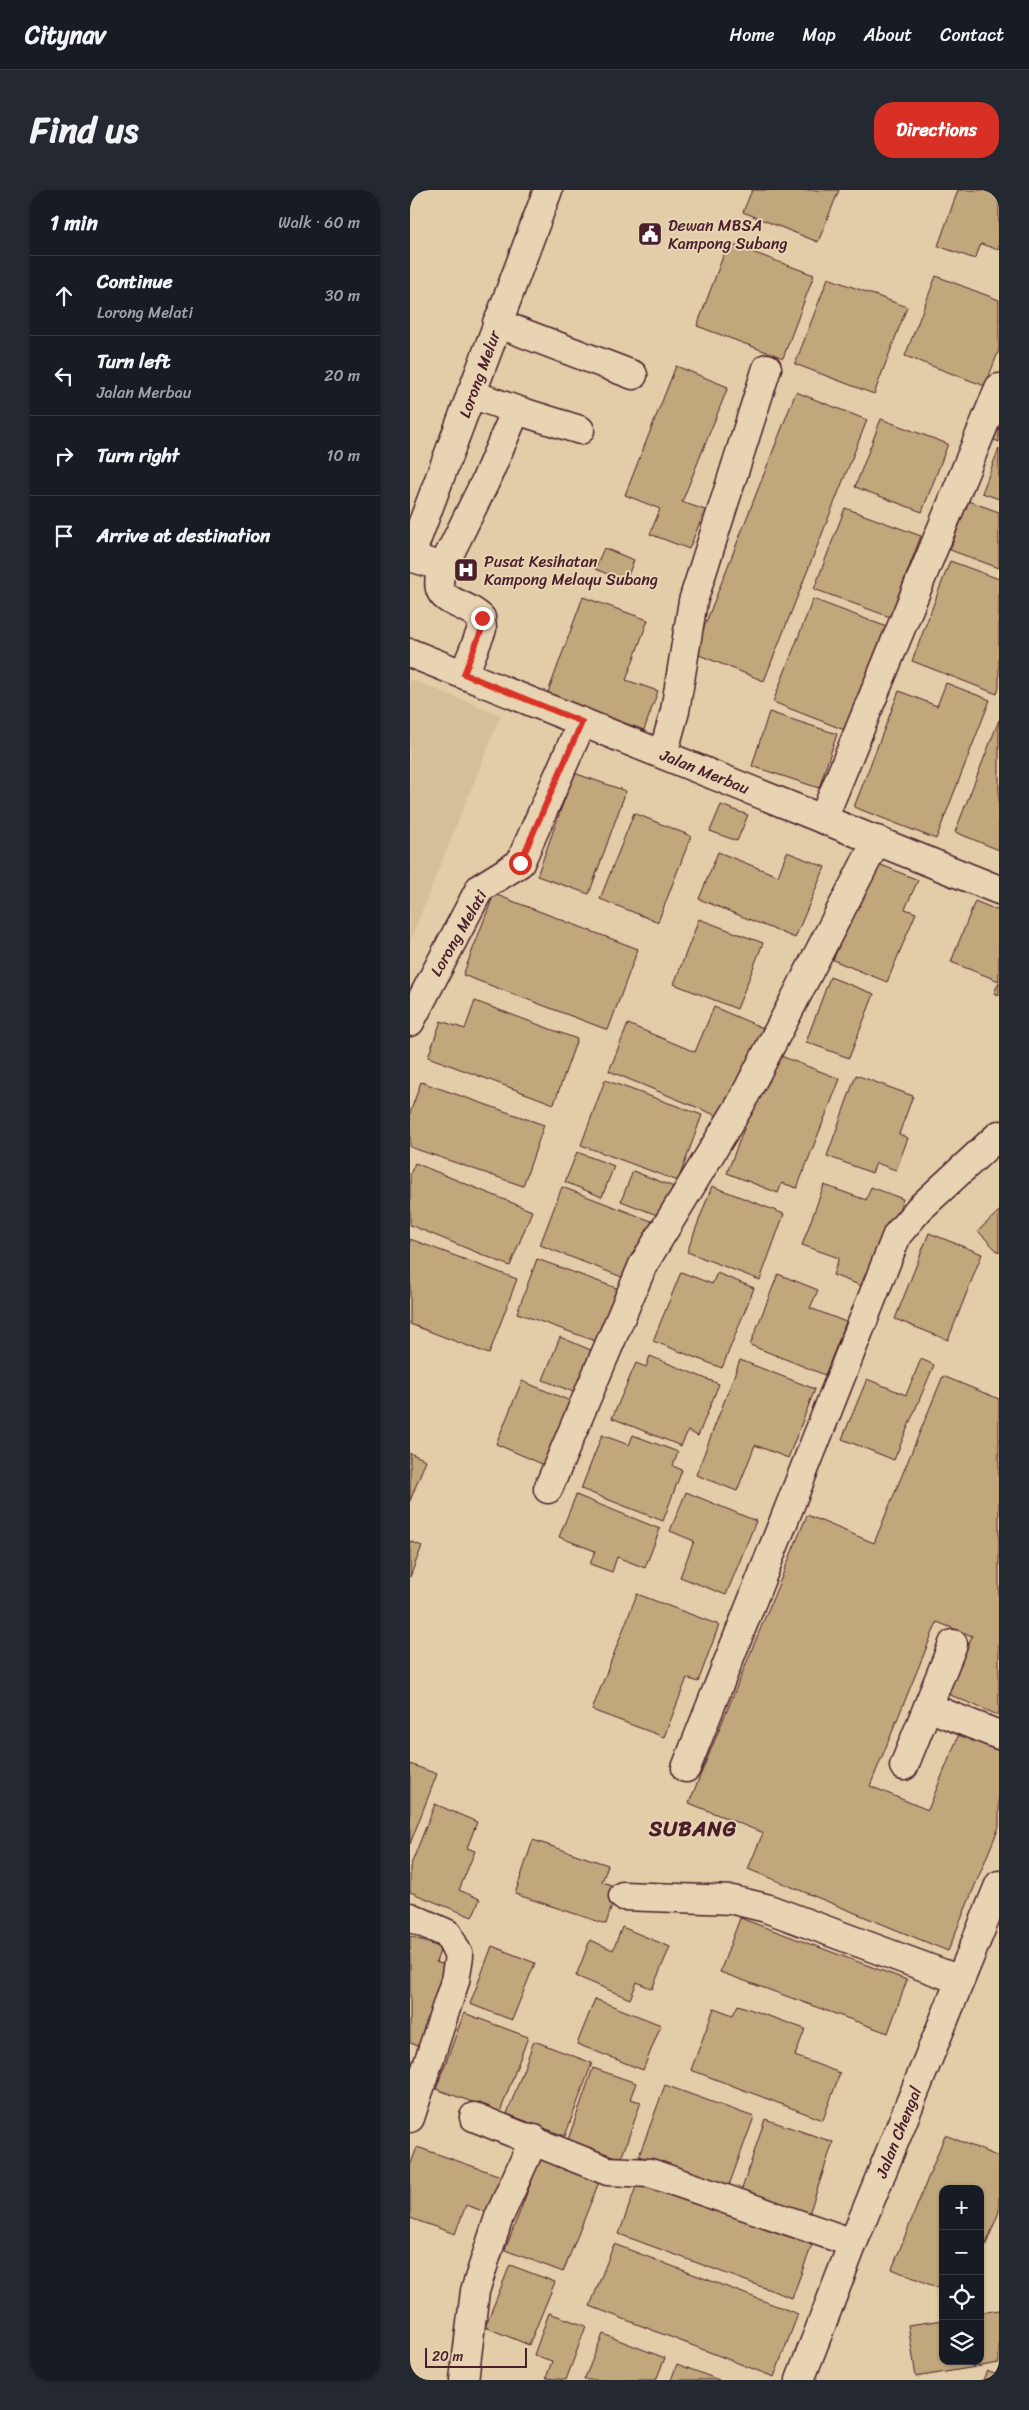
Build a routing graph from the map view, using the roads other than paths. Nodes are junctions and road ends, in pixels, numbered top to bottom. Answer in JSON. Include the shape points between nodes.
{"nodes":[{"id":1,"x":548,"y":190,"type":"edge"},
{"id":2,"x":497,"y":323,"type":"junction"},
{"id":3,"x":767,"y":368,"type":"dead end"},
{"id":4,"x":633,"y":375,"type":"dead end"},
{"id":5,"x":999,"y":388,"type":"edge"},
{"id":6,"x":471,"y":394,"type":"junction"},
{"id":7,"x":516,"y":410,"type":"junction"},
{"id":8,"x":580,"y":430,"type":"dead end"},
{"id":9,"x":410,"y":557,"type":"edge"},
{"id":10,"x":443,"y":567,"type":"junction"},
{"id":11,"x":410,"y":653,"type":"edge"},
{"id":12,"x":464,"y":674,"type":"junction"},
{"id":13,"x":582,"y":722,"type":"junction"},
{"id":14,"x":663,"y":754,"type":"junction"},
{"id":15,"x":822,"y":819,"type":"junction"},
{"id":16,"x":877,"y":840,"type":"junction"},
{"id":17,"x":999,"y":890,"type":"edge"},
{"id":18,"x":410,"y":1022,"type":"edge"},
{"id":19,"x":999,"y":1135,"type":"edge"},
{"id":20,"x":548,"y":1490,"type":"dead end"},
{"id":21,"x":953,"y":1644,"type":"dead end"},
{"id":22,"x":928,"y":1707,"type":"junction"},
{"id":23,"x":999,"y":1735,"type":"edge"},
{"id":24,"x":904,"y":1766,"type":"dead end"},
{"id":25,"x":686,"y":1768,"type":"dead end"},
{"id":26,"x":999,"y":1885,"type":"edge"},
{"id":27,"x":623,"y":1896,"type":"dead end"},
{"id":28,"x":410,"y":1917,"type":"edge"},
{"id":29,"x":960,"y":1980,"type":"junction"},
{"id":30,"x":474,"y":2116,"type":"dead end"},
{"id":31,"x":410,"y":2118,"type":"edge"},
{"id":32,"x":534,"y":2140,"type":"junction"},
{"id":33,"x":852,"y":2243,"type":"junction"},
{"id":34,"x":464,"y":2380,"type":"edge"},
{"id":35,"x":800,"y":2380,"type":"edge"}],
"edges":[{"from":1,"to":2,"type":"street","name":"Lorong Melur"},
{"from":2,"to":4,"type":"street"},
{"from":2,"to":6,"type":"street","name":"Lorong Melur"},
{"from":3,"to":14,"type":"street","via":[[693,601],[675,711]]},
{"from":5,"to":15,"type":"street"},
{"from":6,"to":7,"type":"street"},
{"from":6,"to":9,"type":"street","name":"Lorong Melur"},
{"from":7,"to":8,"type":"street"},
{"from":7,"to":10,"type":"street","via":[[499,454]]},
{"from":9,"to":10,"type":"street"},
{"from":10,"to":12,"type":"street","via":[[438,580],[439,591],[447,599],[473,610],[482,618],[482,629]]},
{"from":11,"to":12,"type":"street","name":"Jalan Merbau"},
{"from":12,"to":13,"type":"street","name":"Jalan Merbau"},
{"from":13,"to":14,"type":"street","name":"Jalan Merbau"},
{"from":13,"to":18,"type":"street","name":"Lorong Melati","via":[[520,863],[480,888]]},
{"from":14,"to":15,"type":"street","name":"Jalan Merbau"},
{"from":15,"to":16,"type":"street","name":"Jalan Merbau"},
{"from":16,"to":17,"type":"street","name":"Jalan Merbau"},
{"from":16,"to":20,"type":"street","via":[[740,1106],[643,1265]]},
{"from":19,"to":25,"type":"street","via":[[919,1209],[897,1235]]},
{"from":21,"to":22,"type":"street"},
{"from":22,"to":23,"type":"street"},
{"from":22,"to":24,"type":"street"},
{"from":26,"to":29,"type":"street","name":"Jalan Chengal"},
{"from":27,"to":29,"type":"street","via":[[734,1900],[766,1908]]},
{"from":28,"to":31,"type":"street","via":[[448,1934],[459,1956],[456,1980]]},
{"from":29,"to":33,"type":"street","name":"Jalan Chengal"},
{"from":30,"to":32,"type":"street"},
{"from":32,"to":33,"type":"street","via":[[608,2171],[650,2173]]},
{"from":32,"to":34,"type":"street","via":[[499,2217],[475,2291]]},
{"from":33,"to":35,"type":"street","name":"Jalan Chengal"}]}
